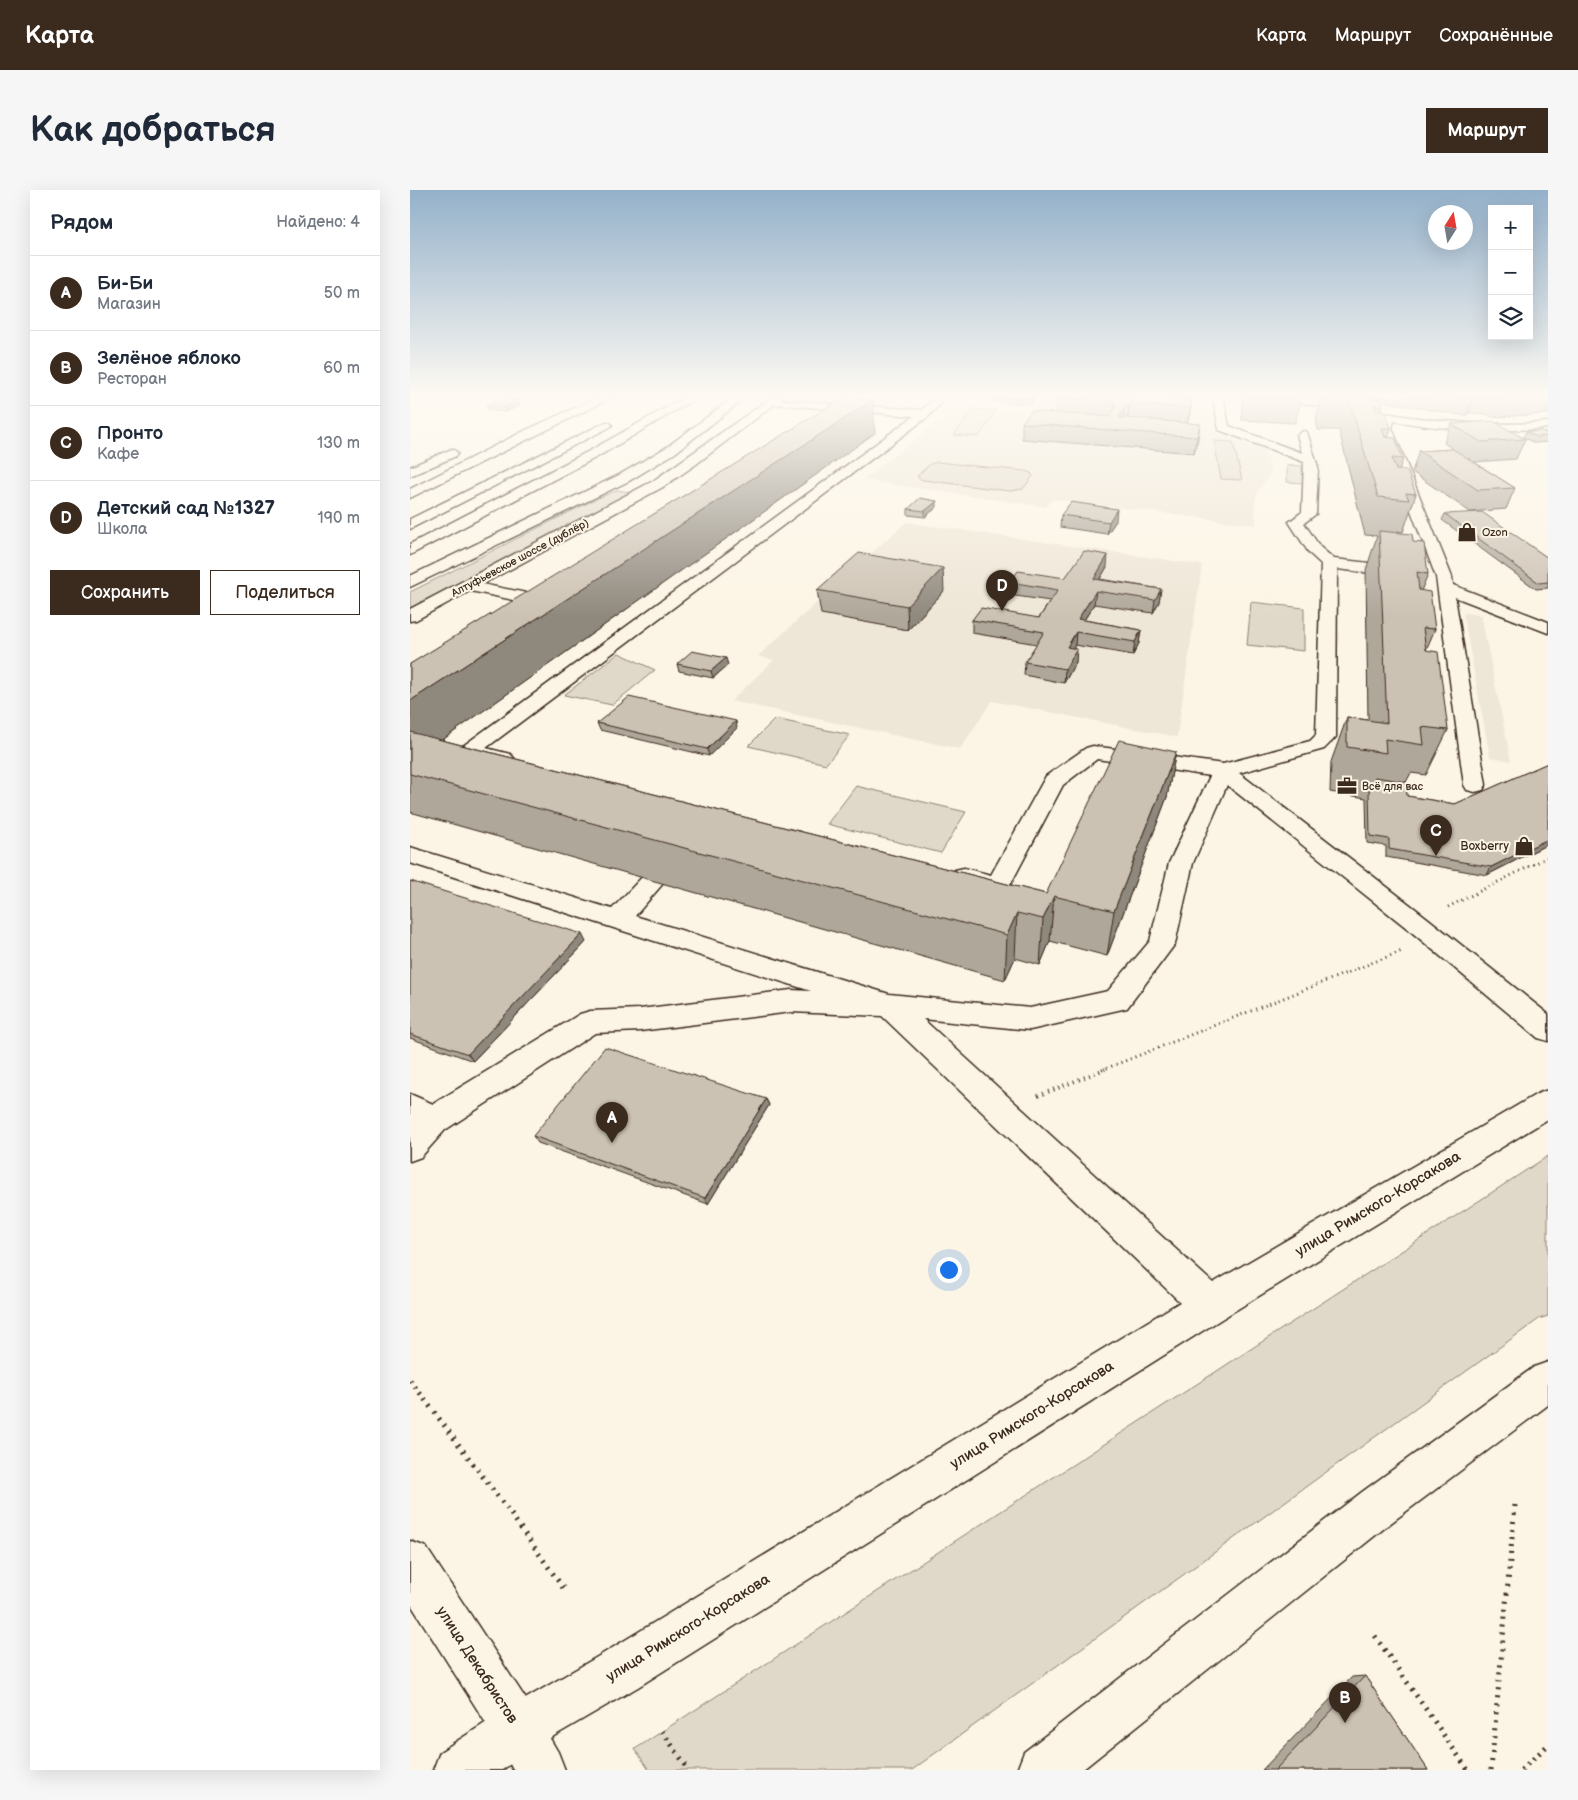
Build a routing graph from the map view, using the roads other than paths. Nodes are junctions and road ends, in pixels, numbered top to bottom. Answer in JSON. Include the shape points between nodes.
{"nodes":[{"id":1,"x":445,"y":471,"type":"edge"},
{"id":2,"x":455,"y":471,"type":"edge"},
{"id":3,"x":517,"y":471,"type":"edge"},
{"id":4,"x":561,"y":471,"type":"edge"},
{"id":5,"x":635,"y":471,"type":"edge"},
{"id":6,"x":652,"y":471,"type":"edge"},
{"id":7,"x":656,"y":471,"type":"edge"},
{"id":8,"x":677,"y":471,"type":"edge"},
{"id":9,"x":846,"y":471,"type":"edge"},
{"id":10,"x":1312,"y":471,"type":"edge"},
{"id":11,"x":1402,"y":471,"type":"edge"},
{"id":12,"x":431,"y":483,"type":"junction"},
{"id":13,"x":597,"y":492,"type":"junction"},
{"id":14,"x":410,"y":494,"type":"edge"},
{"id":15,"x":616,"y":507,"type":"junction"},
{"id":16,"x":410,"y":525,"type":"edge"},
{"id":17,"x":410,"y":550,"type":"edge"},
{"id":18,"x":1329,"y":563,"type":"junction"},
{"id":19,"x":410,"y":582,"type":"edge"},
{"id":20,"x":1444,"y":582,"type":"junction"},
{"id":21,"x":467,"y":586,"type":"junction"},
{"id":22,"x":541,"y":615,"type":"edge"},
{"id":23,"x":410,"y":616,"type":"edge"},
{"id":24,"x":1548,"y":628,"type":"edge"},
{"id":25,"x":517,"y":762,"type":"edge"},
{"id":26,"x":1223,"y":772,"type":"junction"},
{"id":27,"x":1475,"y":785,"type":"dead end"},
{"id":28,"x":410,"y":855,"type":"edge"},
{"id":29,"x":949,"y":872,"type":"edge"},
{"id":30,"x":654,"y":880,"type":"edge"},
{"id":31,"x":617,"y":920,"type":"junction"},
{"id":32,"x":888,"y":1005,"type":"junction"},
{"id":33,"x":1548,"y":1030,"type":"edge"},
{"id":34,"x":1548,"y":1103,"type":"edge"},
{"id":35,"x":422,"y":1113,"type":"edge"},
{"id":36,"x":410,"y":1147,"type":"edge"},
{"id":37,"x":1210,"y":1304,"type":"junction"},
{"id":38,"x":1548,"y":1381,"type":"edge"},
{"id":39,"x":410,"y":1563,"type":"edge"},
{"id":40,"x":529,"y":1750,"type":"edge"},
{"id":41,"x":458,"y":1770,"type":"edge"},
{"id":42,"x":1042,"y":1770,"type":"edge"}],
"edges":[{"from":1,"to":12,"type":"main road"},
{"from":2,"to":12,"type":"main road"},
{"from":3,"to":16,"type":"main road"},
{"from":4,"to":17,"type":"main road"},
{"from":5,"to":13,"type":"main road"},
{"from":6,"to":13,"type":"main road"},
{"from":7,"to":15,"type":"main road","via":[[637,492]]},
{"from":8,"to":15,"type":"main road","name":"Алтуфьевское шоссе (дублёр)"},
{"from":9,"to":25,"type":"main road","via":[[635,620],[470,750]]},
{"from":10,"to":18,"type":"main road","via":[[1309,514],[1296,522],[1314,550]]},
{"from":11,"to":20,"type":"main road"},
{"from":12,"to":14,"type":"main road"},
{"from":13,"to":19,"type":"main road"},
{"from":15,"to":21,"type":"main road","name":"Алтуфьевское шоссе (дублёр)"},
{"from":18,"to":20,"type":"main road"},
{"from":18,"to":26,"type":"main road","via":[[1326,737],[1317,745]]},
{"from":20,"to":24,"type":"main road"},
{"from":20,"to":27,"type":"main road"},
{"from":21,"to":22,"type":"main road","via":[[565,604]]},
{"from":21,"to":23,"type":"main road","name":"Алтуфьевское шоссе (дублёр)"},
{"from":26,"to":29,"type":"main road","via":[[1093,752],[1054,781],[998,885]]},
{"from":26,"to":32,"type":"main road","via":[[1181,863],[1162,944],[1117,1000],[1030,1019]]},
{"from":26,"to":33,"type":"main road"},
{"from":28,"to":31,"type":"main road"},
{"from":30,"to":31,"type":"main road"},
{"from":31,"to":32,"type":"main road"},
{"from":32,"to":35,"type":"main road","via":[[792,1001],[640,1020],[590,1022]]},
{"from":32,"to":37,"type":"main road"},
{"from":34,"to":37,"type":"main road","name":"улица Римского-Корсакова"},
{"from":35,"to":36,"type":"main road"},
{"from":37,"to":40,"type":"main road","name":"улица Римского-Корсакова","via":[[621,1670]]},
{"from":38,"to":42,"type":"main road","via":[[1377,1507]]},
{"from":39,"to":40,"type":"main road","name":"улица Декабристов"},
{"from":40,"to":41,"type":"main road","name":"улица Римского-Корсакова"}]}
